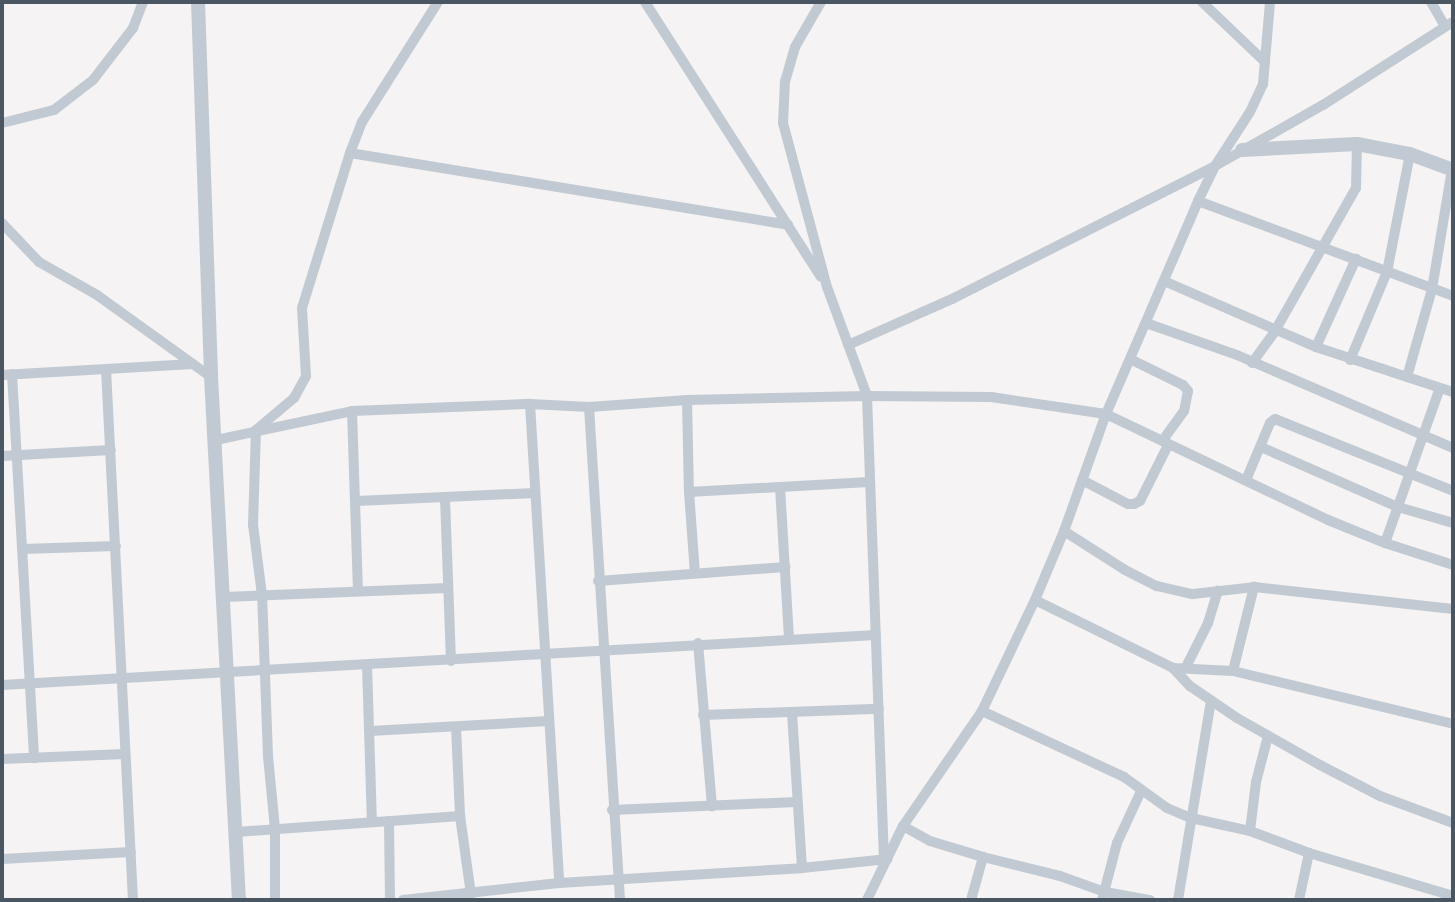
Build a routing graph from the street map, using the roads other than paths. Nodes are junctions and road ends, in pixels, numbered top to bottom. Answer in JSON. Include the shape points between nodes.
{"nodes":[{"id":1,"x":143,"y":2,"type":"edge"},
{"id":2,"x":198,"y":2,"type":"edge"},
{"id":3,"x":438,"y":2,"type":"edge"},
{"id":4,"x":645,"y":2,"type":"edge"},
{"id":5,"x":821,"y":2,"type":"edge"},
{"id":6,"x":1202,"y":2,"type":"edge"},
{"id":7,"x":1270,"y":2,"type":"edge"},
{"id":8,"x":1431,"y":2,"type":"edge"},
{"id":9,"x":1449,"y":24,"type":"edge"},
{"id":10,"x":1265,"y":61,"type":"junction"},
{"id":11,"x":2,"y":123,"type":"edge"},
{"id":12,"x":1357,"y":144,"type":"junction"},
{"id":13,"x":1242,"y":150,"type":"junction"},
{"id":14,"x":349,"y":153,"type":"junction"},
{"id":15,"x":1410,"y":154,"type":"junction"},
{"id":16,"x":1215,"y":166,"type":"junction"},
{"id":17,"x":1453,"y":169,"type":"edge"},
{"id":18,"x":1198,"y":201,"type":"junction"},
{"id":19,"x":2,"y":223,"type":"edge"},
{"id":20,"x":788,"y":225,"type":"junction"},
{"id":21,"x":1325,"y":246,"type":"junction"},
{"id":22,"x":1356,"y":259,"type":"junction"},
{"id":23,"x":1387,"y":272,"type":"junction"},
{"id":24,"x":1164,"y":281,"type":"junction"},
{"id":25,"x":827,"y":287,"type":"junction"},
{"id":26,"x":1432,"y":289,"type":"junction"},
{"id":27,"x":1453,"y":296,"type":"edge"},
{"id":28,"x":1146,"y":323,"type":"junction"},
{"id":29,"x":1275,"y":331,"type":"junction"},
{"id":30,"x":848,"y":345,"type":"junction"},
{"id":31,"x":1315,"y":347,"type":"junction"},
{"id":32,"x":1130,"y":359,"type":"junction"},
{"id":33,"x":1350,"y":360,"type":"junction"},
{"id":34,"x":1252,"y":363,"type":"junction"},
{"id":35,"x":193,"y":364,"type":"junction"},
{"id":36,"x":106,"y":369,"type":"junction"},
{"id":37,"x":7,"y":375,"type":"edge"},
{"id":38,"x":211,"y":377,"type":"junction"},
{"id":39,"x":1406,"y":377,"type":"junction"},
{"id":40,"x":1440,"y":388,"type":"junction"},
{"id":41,"x":1453,"y":392,"type":"edge"},
{"id":42,"x":867,"y":396,"type":"junction"},
{"id":43,"x":687,"y":400,"type":"junction"},
{"id":44,"x":530,"y":404,"type":"junction"},
{"id":45,"x":589,"y":407,"type":"junction"},
{"id":46,"x":352,"y":411,"type":"junction"},
{"id":47,"x":1106,"y":414,"type":"junction"},
{"id":48,"x":256,"y":430,"type":"junction"},
{"id":49,"x":1421,"y":437,"type":"junction"},
{"id":50,"x":216,"y":440,"type":"junction"},
{"id":51,"x":1165,"y":443,"type":"junction"},
{"id":52,"x":1261,"y":447,"type":"junction"},
{"id":53,"x":1453,"y":449,"type":"edge"},
{"id":54,"x":111,"y":450,"type":"junction"},
{"id":55,"x":19,"y":455,"type":"junction"},
{"id":56,"x":2,"y":456,"type":"edge"},
{"id":57,"x":1409,"y":475,"type":"junction"},
{"id":58,"x":1082,"y":480,"type":"junction"},
{"id":59,"x":1246,"y":480,"type":"junction"},
{"id":60,"x":869,"y":482,"type":"junction"},
{"id":61,"x":780,"y":487,"type":"junction"},
{"id":62,"x":1453,"y":491,"type":"edge"},
{"id":63,"x":689,"y":492,"type":"junction"},
{"id":64,"x":536,"y":493,"type":"junction"},
{"id":65,"x":445,"y":498,"type":"junction"},
{"id":66,"x":357,"y":501,"type":"junction"},
{"id":67,"x":1398,"y":507,"type":"junction"},
{"id":68,"x":1453,"y":523,"type":"edge"},
{"id":69,"x":1064,"y":531,"type":"junction"},
{"id":70,"x":1385,"y":543,"type":"junction"},
{"id":71,"x":116,"y":546,"type":"junction"},
{"id":72,"x":22,"y":549,"type":"junction"},
{"id":73,"x":1453,"y":565,"type":"edge"},
{"id":74,"x":785,"y":567,"type":"junction"},
{"id":75,"x":695,"y":573,"type":"junction"},
{"id":76,"x":598,"y":581,"type":"junction"},
{"id":77,"x":1254,"y":587,"type":"junction"},
{"id":78,"x":448,"y":588,"type":"junction"},
{"id":79,"x":358,"y":591,"type":"junction"},
{"id":80,"x":1218,"y":591,"type":"junction"},
{"id":81,"x":262,"y":595,"type":"junction"},
{"id":82,"x":224,"y":597,"type":"junction"},
{"id":83,"x":1035,"y":600,"type":"junction"},
{"id":84,"x":1453,"y":608,"type":"edge"},
{"id":85,"x":876,"y":635,"type":"junction"},
{"id":86,"x":789,"y":638,"type":"junction"},
{"id":87,"x":698,"y":643,"type":"junction"},
{"id":88,"x":602,"y":650,"type":"junction"},
{"id":89,"x":545,"y":654,"type":"junction"},
{"id":90,"x":451,"y":661,"type":"junction"},
{"id":91,"x":367,"y":665,"type":"junction"},
{"id":92,"x":1186,"y":667,"type":"junction"},
{"id":93,"x":1173,"y":668,"type":"junction"},
{"id":94,"x":263,"y":671,"type":"junction"},
{"id":95,"x":1233,"y":671,"type":"junction"},
{"id":96,"x":229,"y":674,"type":"junction"},
{"id":97,"x":120,"y":680,"type":"junction"},
{"id":98,"x":31,"y":684,"type":"junction"},
{"id":99,"x":2,"y":685,"type":"edge"},
{"id":100,"x":1210,"y":701,"type":"junction"},
{"id":101,"x":879,"y":709,"type":"junction"},
{"id":102,"x":982,"y":711,"type":"junction"},
{"id":103,"x":792,"y":713,"type":"junction"},
{"id":104,"x":703,"y":715,"type":"junction"},
{"id":105,"x":549,"y":721,"type":"junction"},
{"id":106,"x":1453,"y":724,"type":"edge"},
{"id":107,"x":456,"y":727,"type":"junction"},
{"id":108,"x":370,"y":731,"type":"junction"},
{"id":109,"x":1268,"y":736,"type":"junction"},
{"id":110,"x":125,"y":754,"type":"junction"},
{"id":111,"x":34,"y":758,"type":"junction"},
{"id":112,"x":2,"y":759,"type":"edge"},
{"id":113,"x":1141,"y":791,"type":"junction"},
{"id":114,"x":797,"y":802,"type":"junction"},
{"id":115,"x":712,"y":806,"type":"junction"},
{"id":116,"x":612,"y":810,"type":"junction"},
{"id":117,"x":460,"y":816,"type":"junction"},
{"id":118,"x":1191,"y":818,"type":"junction"},
{"id":119,"x":389,"y":821,"type":"junction"},
{"id":120,"x":372,"y":822,"type":"junction"},
{"id":121,"x":1453,"y":823,"type":"edge"},
{"id":122,"x":903,"y":826,"type":"junction"},
{"id":123,"x":275,"y":829,"type":"junction"},
{"id":124,"x":1250,"y":831,"type":"junction"},
{"id":125,"x":236,"y":832,"type":"junction"},
{"id":126,"x":131,"y":852,"type":"junction"},
{"id":127,"x":1309,"y":853,"type":"junction"},
{"id":128,"x":983,"y":857,"type":"junction"},
{"id":129,"x":2,"y":859,"type":"edge"},
{"id":130,"x":886,"y":859,"type":"junction"},
{"id":131,"x":802,"y":868,"type":"junction"},
{"id":132,"x":619,"y":881,"type":"junction"},
{"id":133,"x":559,"y":883,"type":"junction"},
{"id":134,"x":471,"y":894,"type":"junction"},
{"id":135,"x":1103,"y":896,"type":"edge"},
{"id":136,"x":1453,"y":896,"type":"edge"},
{"id":137,"x":435,"y":899,"type":"edge"},
{"id":138,"x":133,"y":900,"type":"edge"},
{"id":139,"x":239,"y":900,"type":"edge"},
{"id":140,"x":275,"y":900,"type":"edge"},
{"id":141,"x":390,"y":900,"type":"edge"},
{"id":142,"x":403,"y":900,"type":"edge"},
{"id":143,"x":620,"y":900,"type":"edge"},
{"id":144,"x":867,"y":900,"type":"edge"},
{"id":145,"x":971,"y":900,"type":"edge"},
{"id":146,"x":1150,"y":900,"type":"edge"},
{"id":147,"x":1178,"y":900,"type":"edge"},
{"id":148,"x":1298,"y":900,"type":"edge"}],
"edges":[{"from":1,"to":11,"type":"street","via":[[133,28],[93,80],[54,110]]},
{"from":2,"to":38,"type":"street"},
{"from":3,"to":14,"type":"street","via":[[362,122]]},
{"from":4,"to":20,"type":"street"},
{"from":5,"to":25,"type":"street","via":[[795,47],[785,81],[783,123]]},
{"from":6,"to":10,"type":"street"},
{"from":7,"to":10,"type":"street"},
{"from":8,"to":9,"type":"street"},
{"from":9,"to":13,"type":"street","via":[[1323,105]]},
{"from":10,"to":16,"type":"street","via":[[1263,84],[1250,112]]},
{"from":12,"to":13,"type":"street"},
{"from":12,"to":15,"type":"street"},
{"from":12,"to":21,"type":"street","via":[[1356,188]]},
{"from":13,"to":16,"type":"street"},
{"from":14,"to":20,"type":"street"},
{"from":14,"to":48,"type":"street","via":[[302,308],[306,376],[294,398]]},
{"from":15,"to":17,"type":"street"},
{"from":15,"to":23,"type":"street"},
{"from":16,"to":18,"type":"street"},
{"from":16,"to":30,"type":"street","via":[[952,299]]},
{"from":17,"to":26,"type":"street"},
{"from":18,"to":21,"type":"street"},
{"from":18,"to":24,"type":"street"},
{"from":19,"to":35,"type":"street","via":[[39,262],[97,295]]},
{"from":20,"to":25,"type":"street"},
{"from":21,"to":22,"type":"street"},
{"from":21,"to":29,"type":"street"},
{"from":22,"to":23,"type":"street"},
{"from":22,"to":31,"type":"street"},
{"from":23,"to":26,"type":"street"},
{"from":23,"to":33,"type":"street"},
{"from":24,"to":28,"type":"street"},
{"from":24,"to":29,"type":"street"},
{"from":25,"to":30,"type":"street"},
{"from":26,"to":27,"type":"street"},
{"from":26,"to":39,"type":"street"},
{"from":28,"to":32,"type":"street"},
{"from":28,"to":34,"type":"street"},
{"from":29,"to":31,"type":"street"},
{"from":29,"to":34,"type":"street"},
{"from":30,"to":42,"type":"street"},
{"from":31,"to":33,"type":"street"},
{"from":32,"to":47,"type":"street"},
{"from":32,"to":51,"type":"street","via":[[1183,384],[1188,391],[1184,411]]},
{"from":33,"to":39,"type":"street"},
{"from":34,"to":49,"type":"street"},
{"from":35,"to":36,"type":"street"},
{"from":35,"to":38,"type":"street"},
{"from":36,"to":37,"type":"street"},
{"from":36,"to":54,"type":"street"},
{"from":37,"to":55,"type":"street"},
{"from":38,"to":50,"type":"street"},
{"from":39,"to":40,"type":"street"},
{"from":40,"to":41,"type":"street"},
{"from":40,"to":49,"type":"street"},
{"from":42,"to":43,"type":"street"},
{"from":42,"to":47,"type":"street","via":[[990,397]]},
{"from":42,"to":60,"type":"street"},
{"from":43,"to":45,"type":"street"},
{"from":43,"to":63,"type":"street"},
{"from":44,"to":45,"type":"street"},
{"from":44,"to":46,"type":"street"},
{"from":44,"to":64,"type":"street"},
{"from":45,"to":76,"type":"street"},
{"from":46,"to":48,"type":"street"},
{"from":46,"to":66,"type":"street"},
{"from":47,"to":51,"type":"street"},
{"from":47,"to":58,"type":"street"},
{"from":48,"to":50,"type":"street"},
{"from":48,"to":81,"type":"street","via":[[253,525]]},
{"from":49,"to":53,"type":"street"},
{"from":49,"to":57,"type":"street"},
{"from":50,"to":82,"type":"street"},
{"from":51,"to":58,"type":"street","via":[[1135,504]]},
{"from":51,"to":59,"type":"street"},
{"from":52,"to":57,"type":"street","via":[[1275,419]]},
{"from":52,"to":59,"type":"street"},
{"from":52,"to":67,"type":"street"},
{"from":54,"to":55,"type":"street"},
{"from":54,"to":71,"type":"street"},
{"from":55,"to":56,"type":"street"},
{"from":55,"to":72,"type":"street"},
{"from":57,"to":62,"type":"street"},
{"from":57,"to":67,"type":"street"},
{"from":58,"to":69,"type":"street"},
{"from":59,"to":70,"type":"street"},
{"from":60,"to":61,"type":"street"},
{"from":60,"to":85,"type":"street"},
{"from":61,"to":63,"type":"street"},
{"from":61,"to":74,"type":"street"},
{"from":63,"to":75,"type":"street"},
{"from":64,"to":65,"type":"street"},
{"from":64,"to":89,"type":"street"},
{"from":65,"to":66,"type":"street"},
{"from":65,"to":78,"type":"street"},
{"from":66,"to":79,"type":"street"},
{"from":67,"to":68,"type":"street"},
{"from":67,"to":70,"type":"street"},
{"from":69,"to":80,"type":"street","via":[[1157,586],[1193,594]]},
{"from":69,"to":83,"type":"street"},
{"from":70,"to":73,"type":"street"},
{"from":71,"to":72,"type":"street"},
{"from":71,"to":97,"type":"street"},
{"from":72,"to":98,"type":"street"},
{"from":74,"to":75,"type":"street"},
{"from":74,"to":86,"type":"street"},
{"from":75,"to":76,"type":"street"},
{"from":76,"to":88,"type":"street"},
{"from":77,"to":80,"type":"street"},
{"from":77,"to":84,"type":"street"},
{"from":77,"to":95,"type":"street"},
{"from":78,"to":79,"type":"street"},
{"from":78,"to":90,"type":"street"},
{"from":79,"to":81,"type":"street"},
{"from":80,"to":92,"type":"street"},
{"from":81,"to":82,"type":"street"},
{"from":81,"to":94,"type":"street"},
{"from":82,"to":96,"type":"street"},
{"from":83,"to":93,"type":"street"},
{"from":83,"to":102,"type":"street"},
{"from":85,"to":86,"type":"street"},
{"from":85,"to":101,"type":"street"},
{"from":86,"to":87,"type":"street"},
{"from":87,"to":88,"type":"street"},
{"from":87,"to":104,"type":"street"},
{"from":88,"to":89,"type":"street"},
{"from":88,"to":116,"type":"street"},
{"from":89,"to":90,"type":"street"},
{"from":89,"to":105,"type":"street"},
{"from":90,"to":91,"type":"street"},
{"from":91,"to":94,"type":"street"},
{"from":91,"to":108,"type":"street"},
{"from":92,"to":93,"type":"street"},
{"from":92,"to":95,"type":"street"},
{"from":93,"to":100,"type":"street"},
{"from":94,"to":96,"type":"street"},
{"from":94,"to":123,"type":"street"},
{"from":95,"to":106,"type":"street"},
{"from":96,"to":97,"type":"street"},
{"from":96,"to":125,"type":"street"},
{"from":97,"to":98,"type":"street"},
{"from":97,"to":110,"type":"street"},
{"from":98,"to":99,"type":"street"},
{"from":98,"to":111,"type":"street"},
{"from":100,"to":109,"type":"street"},
{"from":100,"to":118,"type":"street"},
{"from":101,"to":103,"type":"street"},
{"from":101,"to":130,"type":"street"},
{"from":102,"to":113,"type":"street","via":[[1124,777]]},
{"from":102,"to":122,"type":"street"},
{"from":103,"to":104,"type":"street"},
{"from":103,"to":114,"type":"street"},
{"from":104,"to":115,"type":"street"},
{"from":105,"to":107,"type":"street"},
{"from":105,"to":133,"type":"street"},
{"from":107,"to":108,"type":"street"},
{"from":107,"to":117,"type":"street"},
{"from":108,"to":120,"type":"street"},
{"from":109,"to":121,"type":"street","via":[[1380,796]]},
{"from":109,"to":124,"type":"street"},
{"from":110,"to":111,"type":"street"},
{"from":110,"to":126,"type":"street"},
{"from":111,"to":112,"type":"street"},
{"from":113,"to":118,"type":"street"},
{"from":113,"to":135,"type":"street","via":[[1117,843]]},
{"from":114,"to":115,"type":"street"},
{"from":114,"to":131,"type":"street"},
{"from":115,"to":116,"type":"street"},
{"from":116,"to":132,"type":"street"},
{"from":117,"to":119,"type":"street"},
{"from":117,"to":134,"type":"street"},
{"from":118,"to":124,"type":"street"},
{"from":118,"to":147,"type":"street"},
{"from":119,"to":120,"type":"street"},
{"from":119,"to":141,"type":"street"},
{"from":120,"to":123,"type":"street"},
{"from":122,"to":128,"type":"street","via":[[930,841]]},
{"from":122,"to":130,"type":"street"},
{"from":123,"to":125,"type":"street"},
{"from":123,"to":140,"type":"street"},
{"from":124,"to":127,"type":"street"},
{"from":125,"to":139,"type":"street"},
{"from":126,"to":129,"type":"street"},
{"from":126,"to":138,"type":"street"},
{"from":127,"to":136,"type":"street"},
{"from":127,"to":148,"type":"street"},
{"from":128,"to":135,"type":"street","via":[[1059,876]]},
{"from":128,"to":145,"type":"street"},
{"from":130,"to":131,"type":"street"},
{"from":130,"to":144,"type":"street"},
{"from":131,"to":132,"type":"street"},
{"from":132,"to":133,"type":"street"},
{"from":132,"to":143,"type":"street"},
{"from":133,"to":134,"type":"street"},
{"from":134,"to":137,"type":"street"},
{"from":135,"to":146,"type":"street"},
{"from":137,"to":142,"type":"street"}]}
